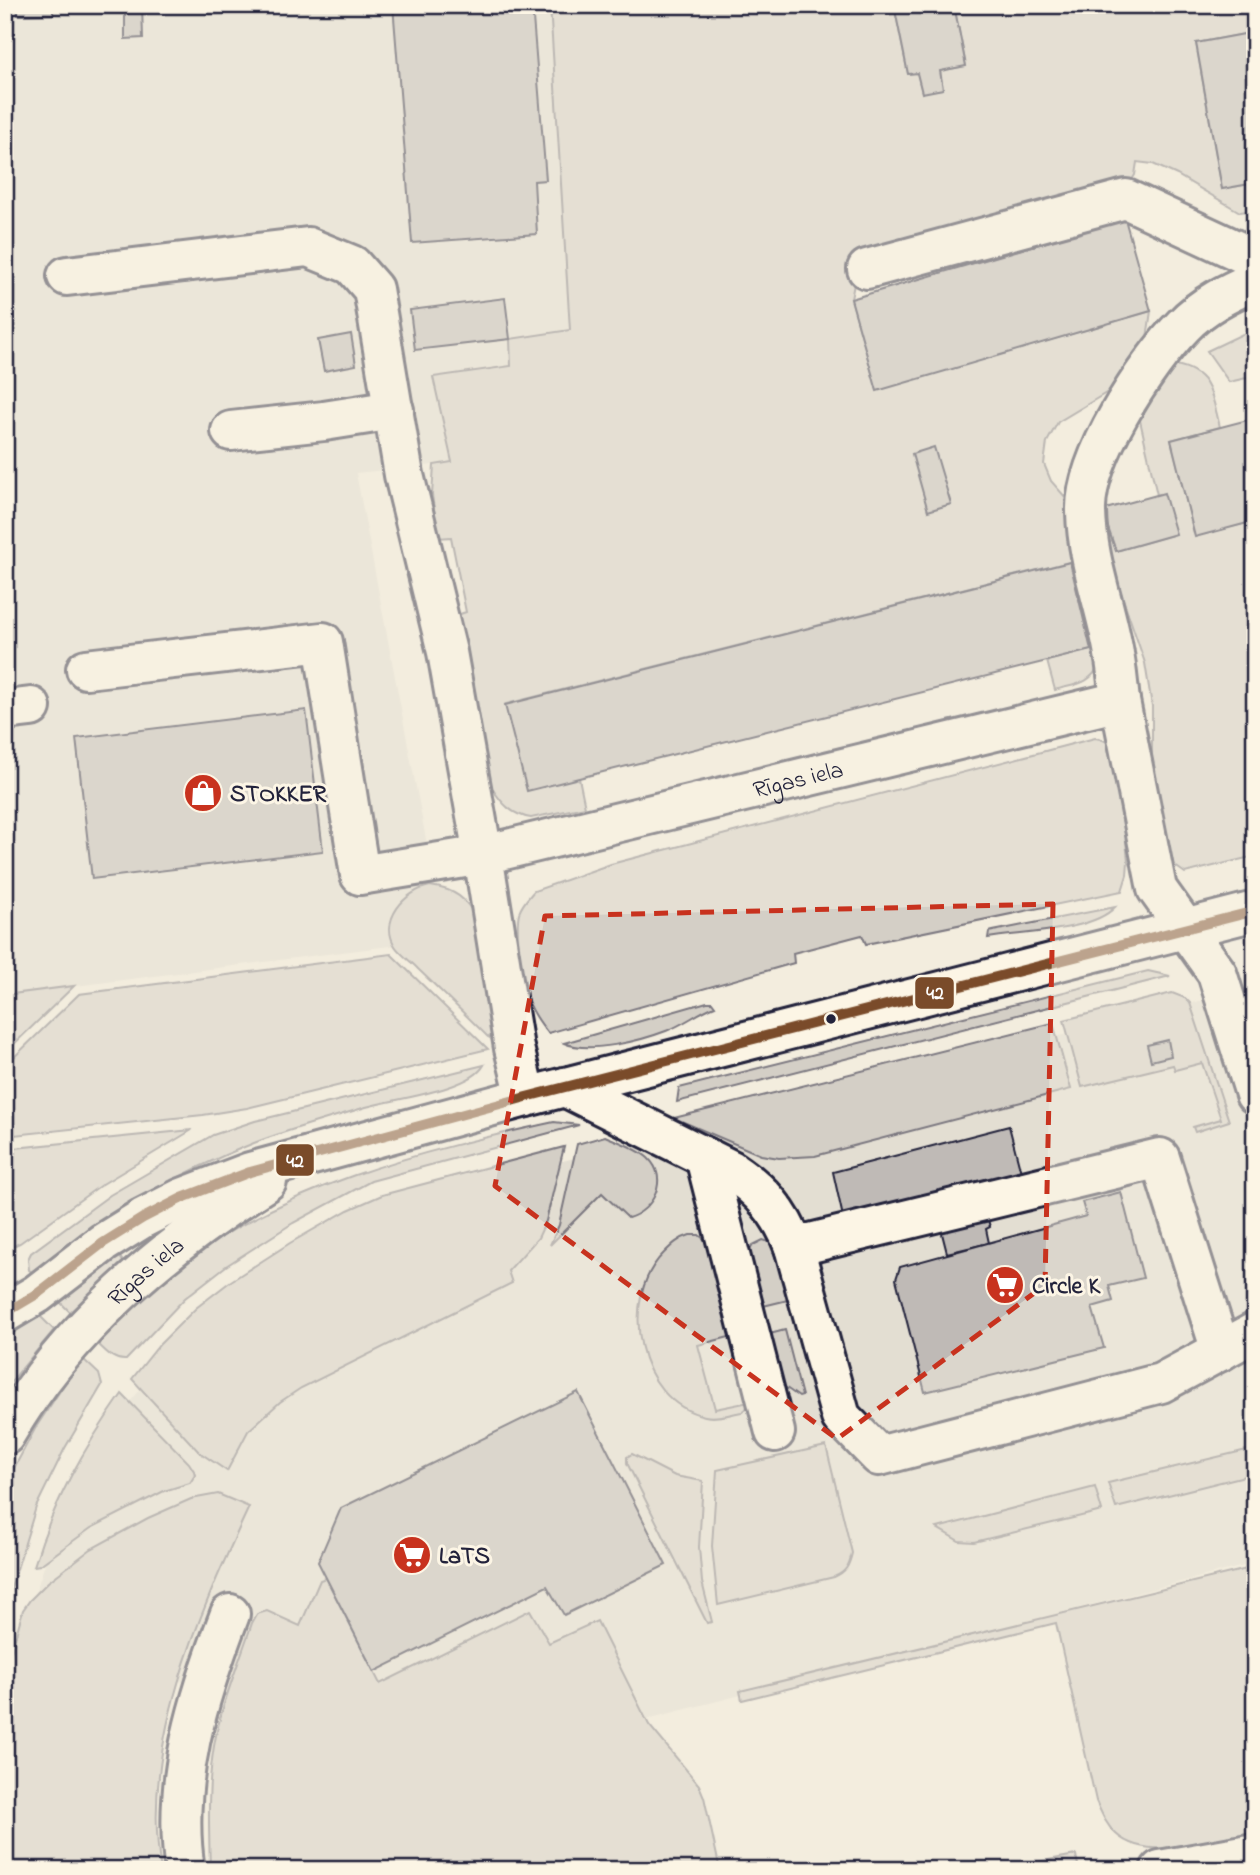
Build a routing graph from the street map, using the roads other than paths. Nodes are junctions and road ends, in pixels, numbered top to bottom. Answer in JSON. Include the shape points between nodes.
{"nodes":[{"id":1,"x":1255,"y":259,"type":"edge"},
{"id":2,"x":867,"y":269,"type":"dead end"},
{"id":3,"x":67,"y":276,"type":"dead end"},
{"id":4,"x":1255,"y":281,"type":"edge"},
{"id":5,"x":394,"y":410,"type":"junction"},
{"id":6,"x":231,"y":431,"type":"dead end"},
{"id":7,"x":86,"y":668,"type":"dead end"},
{"id":8,"x":1120,"y":701,"type":"junction"},
{"id":9,"x":483,"y":855,"type":"junction"},
{"id":10,"x":1255,"y":911,"type":"edge"},
{"id":11,"x":1186,"y":929,"type":"junction"},
{"id":12,"x":565,"y":1087,"type":"junction"},
{"id":13,"x":1255,"y":1094,"type":"edge"},
{"id":14,"x":526,"y":1097,"type":"junction"},
{"id":15,"x":326,"y":1153,"type":"junction"},
{"id":16,"x":705,"y":1157,"type":"junction"},
{"id":17,"x":794,"y":1247,"type":"junction"},
{"id":18,"x":5,"y":1313,"type":"edge"},
{"id":19,"x":1255,"y":1332,"type":"edge"},
{"id":20,"x":1222,"y":1351,"type":"junction"},
{"id":21,"x":775,"y":1432,"type":"dead end"},
{"id":22,"x":5,"y":1435,"type":"edge"},
{"id":23,"x":230,"y":1614,"type":"dead end"},
{"id":24,"x":1255,"y":1853,"type":"edge"},
{"id":25,"x":185,"y":1870,"type":"edge"},
{"id":26,"x":1160,"y":1870,"type":"edge"}],
"edges":[{"from":1,"to":2,"type":"main road","via":[[1126,199]]},
{"from":3,"to":5,"type":"main road","via":[[308,247],[341,260],[352,265],[373,289]]},
{"from":4,"to":8,"type":"main road","via":[[1212,302],[1182,327],[1137,384],[1111,430],[1089,487],[1088,544],[1114,653]]},
{"from":5,"to":6,"type":"main road"},
{"from":5,"to":9,"type":"main road","via":[[404,475],[447,652]]},
{"from":7,"to":9,"type":"main road","name":"Rīgas iela","via":[[323,642],[360,875]]},
{"from":8,"to":9,"type":"main road","name":"Rīgas iela"},
{"from":8,"to":11,"type":"main road","via":[[1157,888]]},
{"from":9,"to":14,"type":"main road"},
{"from":10,"to":11,"type":"main road","name":"Rīgas iela"},
{"from":11,"to":12,"type":"main road","name":"Rīgas iela"},
{"from":11,"to":13,"type":"main road","via":[[1217,973]]},
{"from":12,"to":14,"type":"main road","name":"Rīgas iela"},
{"from":12,"to":16,"type":"main road"},
{"from":14,"to":15,"type":"main road","name":"Rīgas iela"},
{"from":15,"to":18,"type":"main road","name":"Rīgas iela","via":[[250,1172],[182,1198],[103,1243]]},
{"from":15,"to":22,"type":"main road","name":"Rīgas iela","via":[[267,1180],[138,1276],[55,1362]]},
{"from":16,"to":17,"type":"main road","via":[[731,1170],[763,1196],[785,1225]]},
{"from":16,"to":21,"type":"main road"},
{"from":17,"to":20,"type":"main road","via":[[1160,1158]]},
{"from":17,"to":20,"type":"main road","via":[[841,1417],[879,1456],[1161,1383]]},
{"from":19,"to":20,"type":"main road"},
{"from":23,"to":25,"type":"main road","via":[[189,1746],[182,1817]]},
{"from":24,"to":26,"type":"main road"}]}
